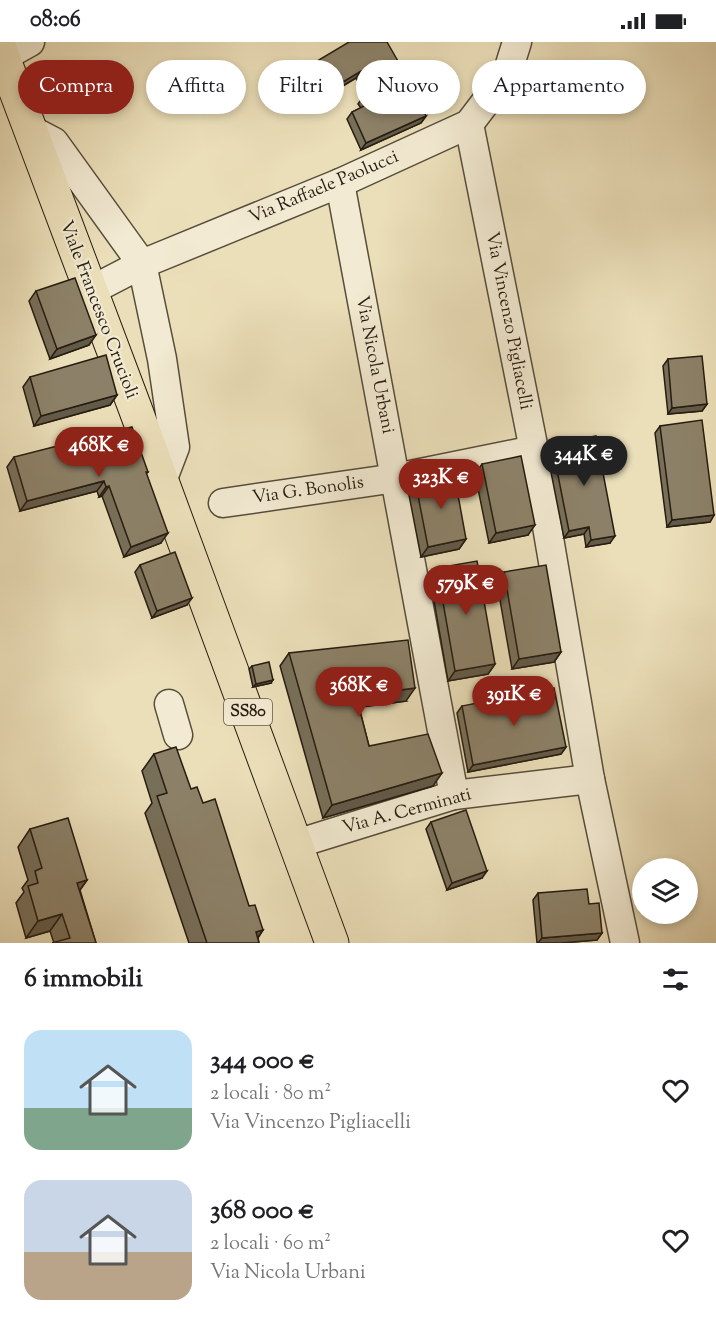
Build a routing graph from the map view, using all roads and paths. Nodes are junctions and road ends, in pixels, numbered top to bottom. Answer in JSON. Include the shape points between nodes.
{"nodes":[{"id":1,"x":517,"y":42,"type":"edge"},
{"id":2,"x":11,"y":49,"type":"edge"},
{"id":3,"x":469,"y":124,"type":"junction"},
{"id":4,"x":31,"y":130,"type":"junction"},
{"id":5,"x":340,"y":183,"type":"junction"},
{"id":6,"x":142,"y":264,"type":"junction"},
{"id":7,"x":90,"y":291,"type":"junction"},
{"id":8,"x":534,"y":450,"type":"junction"},
{"id":9,"x":396,"y":478,"type":"junction"},
{"id":10,"x":162,"y":481,"type":"junction"},
{"id":11,"x":223,"y":503,"type":"dead end"},
{"id":12,"x":169,"y":704,"type":"dead end"},
{"id":13,"x":178,"y":735,"type":"dead end"},
{"id":14,"x":590,"y":779,"type":"junction"},
{"id":15,"x":454,"y":795,"type":"junction"},
{"id":16,"x":296,"y":844,"type":"junction"},
{"id":17,"x":332,"y":943,"type":"edge"},
{"id":18,"x":625,"y":943,"type":"edge"}],
"edges":[{"from":1,"to":3,"type":"street","name":"Via Raffaele Paolucci","via":[[507,74]]},
{"from":2,"to":4,"type":"main road","name":"Viale Francesco Crucioli","number":"SS80"},
{"from":3,"to":5,"type":"street","name":"Via Raffaele Paolucci"},
{"from":3,"to":8,"type":"street","name":"Via Vincenzo Pigliacelli"},
{"from":4,"to":6,"type":"street","via":[[54,142]]},
{"from":4,"to":7,"type":"main road","name":"Viale Francesco Crucioli","number":"SS80"},
{"from":5,"to":6,"type":"street","name":"Via Raffaele Paolucci"},
{"from":5,"to":9,"type":"street","name":"Via Nicola Urbani"},
{"from":6,"to":7,"type":"street","name":"Via Raffaele Paolucci"},
{"from":6,"to":10,"type":"street","via":[[175,447]]},
{"from":7,"to":10,"type":"main road","name":"Viale Francesco Crucioli","number":"SS80"},
{"from":8,"to":9,"type":"street","name":"Via G. Bonolis"},
{"from":8,"to":14,"type":"street","name":"Via Vincenzo Pigliacelli"},
{"from":9,"to":11,"type":"street","name":"Via G. Bonolis"},
{"from":9,"to":15,"type":"street","name":"Via Nicola Urbani"},
{"from":10,"to":16,"type":"main road","name":"Viale Francesco Crucioli","number":"SS80"},
{"from":12,"to":13,"type":"street"},
{"from":14,"to":15,"type":"street","name":"Via A. Cerminati"},
{"from":14,"to":18,"type":"street","name":"Via Vincenzo Pigliacelli"},
{"from":15,"to":16,"type":"street","name":"Via A. Cerminati"},
{"from":16,"to":17,"type":"main road","name":"Viale Francesco Crucioli","number":"SS80"}]}
